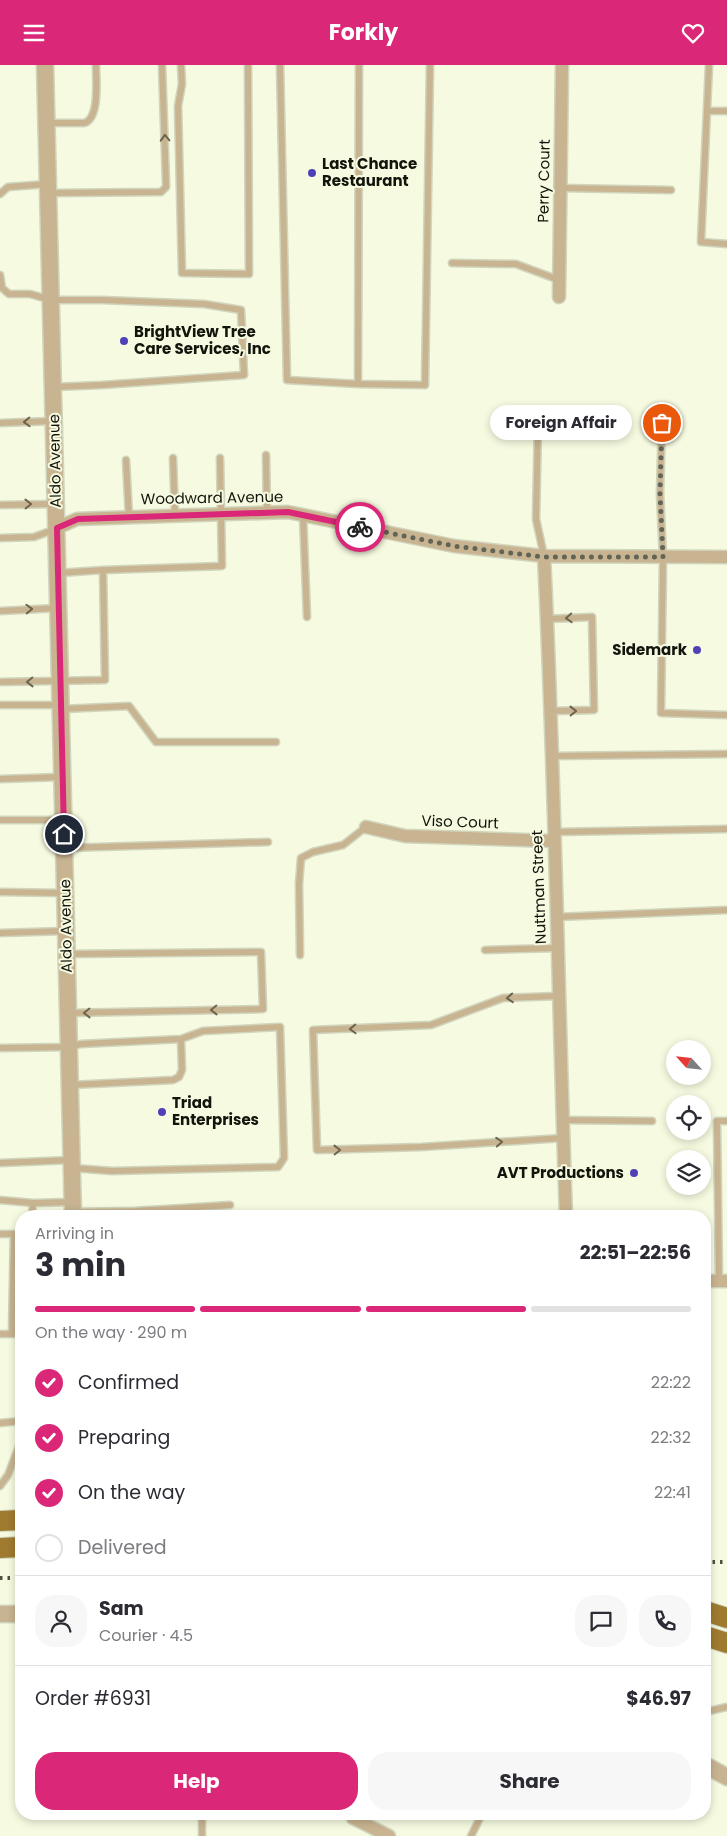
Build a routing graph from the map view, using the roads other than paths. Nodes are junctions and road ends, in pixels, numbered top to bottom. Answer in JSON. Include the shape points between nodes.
{"nodes":[{"id":1,"x":45,"y":65,"type":"edge"},
{"id":2,"x":96,"y":65,"type":"edge"},
{"id":3,"x":162,"y":65,"type":"edge"},
{"id":4,"x":181,"y":65,"type":"edge"},
{"id":5,"x":248,"y":65,"type":"edge"},
{"id":6,"x":280,"y":65,"type":"edge"},
{"id":7,"x":359,"y":65,"type":"edge"},
{"id":8,"x":430,"y":65,"type":"edge"},
{"id":9,"x":562,"y":65,"type":"edge"},
{"id":10,"x":709,"y":65,"type":"edge"},
{"id":11,"x":707,"y":111,"type":"junction"},
{"id":12,"x":727,"y":111,"type":"edge"},
{"id":13,"x":47,"y":123,"type":"junction"},
{"id":14,"x":561,"y":188,"type":"junction"},
{"id":15,"x":48,"y":189,"type":"junction"},
{"id":16,"x":671,"y":190,"type":"dead end"},
{"id":17,"x":0,"y":194,"type":"edge"},
{"id":18,"x":727,"y":244,"type":"edge"},
{"id":19,"x":452,"y":263,"type":"dead end"},
{"id":20,"x":0,"y":275,"type":"edge"},
{"id":21,"x":559,"y":280,"type":"junction"},
{"id":22,"x":559,"y":297,"type":"dead end"},
{"id":23,"x":51,"y":300,"type":"junction"},
{"id":24,"x":358,"y":384,"type":"junction"},
{"id":25,"x":53,"y":387,"type":"junction"},
{"id":26,"x":54,"y":421,"type":"junction"},
{"id":27,"x":0,"y":423,"type":"edge"},
{"id":28,"x":662,"y":423,"type":"dead end"},
{"id":29,"x":538,"y":424,"type":"dead end"},
{"id":30,"x":266,"y":455,"type":"dead end"},
{"id":31,"x":173,"y":458,"type":"dead end"},
{"id":32,"x":220,"y":458,"type":"dead end"},
{"id":33,"x":126,"y":460,"type":"dead end"},
{"id":34,"x":56,"y":504,"type":"junction"},
{"id":35,"x":0,"y":505,"type":"edge"},
{"id":36,"x":267,"y":513,"type":"junction"},
{"id":37,"x":221,"y":514,"type":"junction"},
{"id":38,"x":303,"y":515,"type":"junction"},
{"id":39,"x":175,"y":516,"type":"junction"},
{"id":40,"x":129,"y":517,"type":"junction"},
{"id":41,"x":57,"y":528,"type":"junction"},
{"id":42,"x":0,"y":539,"type":"edge"},
{"id":43,"x":544,"y":557,"type":"junction"},
{"id":44,"x":663,"y":557,"type":"junction"},
{"id":45,"x":727,"y":557,"type":"edge"},
{"id":46,"x":102,"y":570,"type":"junction"},
{"id":47,"x":58,"y":573,"type":"junction"},
{"id":48,"x":58,"y":608,"type":"junction"},
{"id":49,"x":0,"y":611,"type":"edge"},
{"id":50,"x":307,"y":617,"type":"dead end"},
{"id":51,"x":547,"y":619,"type":"junction"},
{"id":52,"x":60,"y":681,"type":"junction"},
{"id":53,"x":0,"y":682,"type":"edge"},
{"id":54,"x":0,"y":705,"type":"edge"},
{"id":55,"x":61,"y":707,"type":"junction"},
{"id":56,"x":551,"y":711,"type":"junction"},
{"id":57,"x":726,"y":715,"type":"edge"},
{"id":58,"x":276,"y":742,"type":"dead end"},
{"id":59,"x":727,"y":754,"type":"edge"},
{"id":60,"x":553,"y":756,"type":"junction"},
{"id":61,"x":62,"y":777,"type":"junction"},
{"id":62,"x":0,"y":779,"type":"edge"},
{"id":63,"x":0,"y":820,"type":"edge"},
{"id":64,"x":64,"y":820,"type":"junction"},
{"id":65,"x":366,"y":827,"type":"joint"},
{"id":66,"x":727,"y":829,"type":"edge"},
{"id":67,"x":554,"y":837,"type":"junction"},
{"id":68,"x":268,"y":843,"type":"dead end"},
{"id":69,"x":64,"y":848,"type":"junction"},
{"id":70,"x":0,"y":892,"type":"edge"},
{"id":71,"x":65,"y":893,"type":"junction"},
{"id":72,"x":727,"y":910,"type":"edge"},
{"id":73,"x":556,"y":917,"type":"junction"},
{"id":74,"x":66,"y":931,"type":"junction"},
{"id":75,"x":0,"y":933,"type":"edge"},
{"id":76,"x":557,"y":948,"type":"junction"},
{"id":77,"x":485,"y":950,"type":"dead end"},
{"id":78,"x":67,"y":954,"type":"junction"},
{"id":79,"x":300,"y":955,"type":"dead end"},
{"id":80,"x":559,"y":996,"type":"junction"},
{"id":81,"x":68,"y":1013,"type":"junction"},
{"id":82,"x":181,"y":1039,"type":"junction"},
{"id":83,"x":69,"y":1047,"type":"junction"},
{"id":84,"x":0,"y":1048,"type":"edge"},
{"id":85,"x":70,"y":1085,"type":"junction"},
{"id":86,"x":562,"y":1120,"type":"junction"},
{"id":87,"x":652,"y":1121,"type":"dead end"},
{"id":88,"x":727,"y":1121,"type":"edge"},
{"id":89,"x":563,"y":1138,"type":"junction"},
{"id":90,"x":0,"y":1163,"type":"edge"},
{"id":91,"x":72,"y":1164,"type":"junction"},
{"id":92,"x":0,"y":1201,"type":"edge"},
{"id":93,"x":33,"y":1203,"type":"junction"},
{"id":94,"x":230,"y":1205,"type":"dead end"},
{"id":95,"x":32,"y":1210,"type":"edge"},
{"id":96,"x":73,"y":1210,"type":"edge"},
{"id":97,"x":151,"y":1210,"type":"edge"},
{"id":98,"x":566,"y":1210,"type":"edge"},
{"id":99,"x":0,"y":1234,"type":"edge"},
{"id":100,"x":14,"y":1234,"type":"joint"},
{"id":101,"x":723,"y":1281,"type":"edge"},
{"id":102,"x":0,"y":1334,"type":"edge"},
{"id":103,"x":12,"y":1334,"type":"joint"},
{"id":104,"x":15,"y":1422,"type":"edge"},
{"id":105,"x":0,"y":1423,"type":"edge"},
{"id":106,"x":15,"y":1457,"type":"edge"},
{"id":107,"x":0,"y":1487,"type":"edge"},
{"id":108,"x":15,"y":1520,"type":"edge"},
{"id":109,"x":0,"y":1521,"type":"edge"},
{"id":110,"x":15,"y":1547,"type":"edge"},
{"id":111,"x":0,"y":1548,"type":"edge"},
{"id":112,"x":711,"y":1613,"type":"edge"},
{"id":113,"x":0,"y":1614,"type":"edge"},
{"id":114,"x":15,"y":1614,"type":"edge"},
{"id":115,"x":727,"y":1618,"type":"edge"},
{"id":116,"x":711,"y":1638,"type":"edge"},
{"id":117,"x":727,"y":1643,"type":"edge"},
{"id":118,"x":727,"y":1707,"type":"edge"},
{"id":119,"x":711,"y":1710,"type":"edge"},
{"id":120,"x":711,"y":1768,"type":"edge"},
{"id":121,"x":727,"y":1777,"type":"edge"},
{"id":122,"x":202,"y":1820,"type":"edge"},
{"id":123,"x":357,"y":1820,"type":"edge"},
{"id":124,"x":479,"y":1820,"type":"edge"},
{"id":125,"x":202,"y":1836,"type":"edge"},
{"id":126,"x":389,"y":1836,"type":"edge"},
{"id":127,"x":471,"y":1836,"type":"edge"}],
"edges":[{"from":1,"to":13,"type":"street","name":"Aldo Avenue"},
{"from":2,"to":13,"type":"lane","via":[[92,118],[84,123]]},
{"from":15,"to":3,"type":"lane","one_way":true,"via":[[161,192],[166,187]]},
{"from":4,"to":5,"type":"lane","via":[[178,106],[182,273],[249,274]]},
{"from":6,"to":24,"type":"lane","via":[[287,380]]},
{"from":7,"to":24,"type":"lane"},
{"from":8,"to":24,"type":"lane","via":[[425,385]]},
{"from":9,"to":14,"type":"street","name":"Perry Court"},
{"from":10,"to":11,"type":"lane"},
{"from":11,"to":12,"type":"lane"},
{"from":11,"to":18,"type":"lane","via":[[701,242]]},
{"from":13,"to":15,"type":"street","name":"Aldo Avenue"},
{"from":14,"to":16,"type":"lane"},
{"from":14,"to":21,"type":"street","name":"Perry Court"},
{"from":15,"to":17,"type":"lane","via":[[8,187]]},
{"from":15,"to":23,"type":"street","name":"Aldo Avenue"},
{"from":19,"to":21,"type":"lane","via":[[516,264]]},
{"from":20,"to":23,"type":"lane","via":[[2,288],[9,294],[30,294]]},
{"from":21,"to":22,"type":"street","name":"Perry Court"},
{"from":23,"to":25,"type":"street","name":"Aldo Avenue"},
{"from":23,"to":25,"type":"lane","via":[[102,299],[241,309],[244,375]]},
{"from":25,"to":26,"type":"street","name":"Aldo Avenue"},
{"from":26,"to":27,"type":"lane","one_way":true},
{"from":26,"to":34,"type":"street","name":"Aldo Avenue"},
{"from":28,"to":44,"type":"lane","via":[[660,493]]},
{"from":29,"to":43,"type":"lane","via":[[536,519]]},
{"from":30,"to":36,"type":"lane"},
{"from":31,"to":39,"type":"lane"},
{"from":32,"to":37,"type":"lane"},
{"from":33,"to":40,"type":"lane"},
{"from":35,"to":34,"type":"lane","one_way":true},
{"from":34,"to":41,"type":"street","name":"Aldo Avenue"},
{"from":36,"to":37,"type":"street","name":"Woodward Avenue"},
{"from":36,"to":38,"type":"street","name":"Woodward Avenue"},
{"from":37,"to":39,"type":"street","name":"Woodward Avenue"},
{"from":37,"to":46,"type":"lane","via":[[222,565]]},
{"from":38,"to":43,"type":"street","name":"Woodward Avenue","via":[[454,546]]},
{"from":38,"to":50,"type":"lane"},
{"from":39,"to":40,"type":"street","name":"Woodward Avenue"},
{"from":40,"to":41,"type":"street","name":"Woodward Avenue","via":[[78,519]]},
{"from":41,"to":42,"type":"lane","via":[[34,537]]},
{"from":41,"to":47,"type":"street","name":"Aldo Avenue"},
{"from":43,"to":44,"type":"street","name":"Woodward Avenue"},
{"from":43,"to":51,"type":"street","name":"Nuttman Street"},
{"from":44,"to":45,"type":"street","name":"Woodward Avenue"},
{"from":44,"to":57,"type":"lane","via":[[661,713]]},
{"from":46,"to":47,"type":"lane"},
{"from":46,"to":52,"type":"lane","via":[[105,680]]},
{"from":47,"to":48,"type":"street","name":"Aldo Avenue"},
{"from":49,"to":48,"type":"lane","one_way":true},
{"from":48,"to":52,"type":"street","name":"Aldo Avenue"},
{"from":51,"to":56,"type":"street","name":"Nuttman Street"},
{"from":56,"to":51,"type":"lane","one_way":true,"via":[[594,710],[592,617]]},
{"from":52,"to":53,"type":"lane","one_way":true},
{"from":52,"to":55,"type":"street","name":"Aldo Avenue"},
{"from":54,"to":55,"type":"lane"},
{"from":55,"to":58,"type":"lane","via":[[130,706],[156,742]]},
{"from":55,"to":61,"type":"street","name":"Aldo Avenue"},
{"from":56,"to":60,"type":"street","name":"Nuttman Street"},
{"from":59,"to":60,"type":"lane"},
{"from":60,"to":67,"type":"street","name":"Nuttman Street"},
{"from":61,"to":62,"type":"lane"},
{"from":61,"to":64,"type":"street","name":"Aldo Avenue"},
{"from":63,"to":64,"type":"lane"},
{"from":64,"to":69,"type":"street","name":"Aldo Avenue"},
{"from":65,"to":67,"type":"street","name":"Viso Court","via":[[406,836]]},
{"from":65,"to":79,"type":"lane","via":[[343,845],[301,858]]},
{"from":66,"to":67,"type":"lane"},
{"from":67,"to":73,"type":"street","name":"Nuttman Street"},
{"from":68,"to":69,"type":"lane"},
{"from":69,"to":71,"type":"street","name":"Aldo Avenue"},
{"from":70,"to":71,"type":"lane"},
{"from":71,"to":74,"type":"street","name":"Aldo Avenue"},
{"from":72,"to":73,"type":"lane"},
{"from":73,"to":76,"type":"street","name":"Nuttman Street"},
{"from":74,"to":75,"type":"lane"},
{"from":74,"to":78,"type":"street","name":"Aldo Avenue"},
{"from":76,"to":77,"type":"lane"},
{"from":76,"to":80,"type":"street","name":"Nuttman Street"},
{"from":78,"to":81,"type":"street","name":"Aldo Avenue"},
{"from":78,"to":81,"type":"lane","one_way":true,"via":[[261,952],[263,1009]]},
{"from":80,"to":86,"type":"street","name":"Nuttman Street"},
{"from":80,"to":89,"type":"lane","one_way":true,"via":[[503,998],[431,1025],[312,1030],[317,1150]]},
{"from":81,"to":83,"type":"street","name":"Aldo Avenue"},
{"from":82,"to":83,"type":"lane"},
{"from":82,"to":85,"type":"lane","via":[[182,1070],[173,1080]]},
{"from":82,"to":91,"type":"lane","via":[[203,1031],[280,1027],[284,1158],[278,1167],[112,1171]]},
{"from":83,"to":84,"type":"lane"},
{"from":83,"to":85,"type":"street","name":"Aldo Avenue"},
{"from":85,"to":91,"type":"street","name":"Aldo Avenue"},
{"from":86,"to":87,"type":"lane"},
{"from":86,"to":89,"type":"street","name":"Nuttman Street"},
{"from":88,"to":101,"type":"lane","via":[[717,1121]]},
{"from":89,"to":98,"type":"street","name":"Nuttman Street"},
{"from":90,"to":91,"type":"lane"},
{"from":91,"to":96,"type":"street","name":"Aldo Avenue"},
{"from":92,"to":93,"type":"lane"},
{"from":93,"to":95,"type":"lane"},
{"from":93,"to":96,"type":"lane"},
{"from":94,"to":97,"type":"lane"},
{"from":99,"to":100,"type":"lane"},
{"from":100,"to":103,"type":"lane"},
{"from":102,"to":103,"type":"lane"},
{"from":104,"to":105,"type":"lane"},
{"from":106,"to":107,"type":"lane"},
{"from":108,"to":109,"type":"main road"},
{"from":110,"to":111,"type":"main road"},
{"from":112,"to":115,"type":"main road"},
{"from":113,"to":114,"type":"street"},
{"from":116,"to":117,"type":"main road"},
{"from":118,"to":119,"type":"lane"},
{"from":120,"to":121,"type":"street"},
{"from":122,"to":125,"type":"lane"},
{"from":123,"to":126,"type":"street"},
{"from":124,"to":127,"type":"lane"}]}
